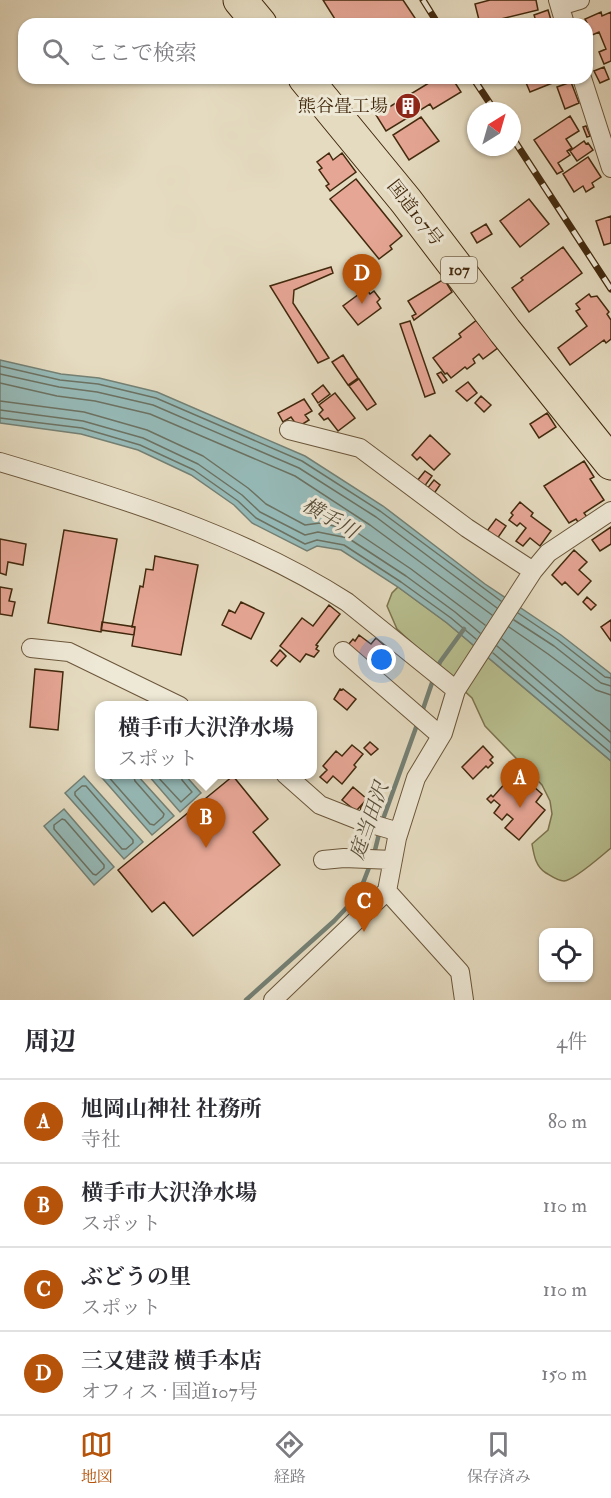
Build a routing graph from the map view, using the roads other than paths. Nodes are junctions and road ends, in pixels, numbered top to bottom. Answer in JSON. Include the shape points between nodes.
{"nodes":[{"id":1,"x":240,"y":0,"type":"edge"},
{"id":2,"x":580,"y":0,"type":"edge"},
{"id":3,"x":559,"y":3,"type":"edge"},
{"id":4,"x":255,"y":18,"type":"edge"},
{"id":5,"x":563,"y":18,"type":"edge"},
{"id":6,"x":309,"y":84,"type":"edge"},
{"id":7,"x":584,"y":84,"type":"edge"},
{"id":8,"x":611,"y":168,"type":"edge"},
{"id":9,"x":289,"y":430,"type":"dead end"},
{"id":10,"x":0,"y":462,"type":"edge"},
{"id":11,"x":611,"y":463,"type":"edge"},
{"id":12,"x":611,"y":511,"type":"edge"},
{"id":13,"x":533,"y":571,"type":"junction"},
{"id":14,"x":32,"y":648,"type":"dead end"},
{"id":15,"x":343,"y":651,"type":"dead end"},
{"id":16,"x":450,"y":685,"type":"junction"},
{"id":17,"x":172,"y":701,"type":"edge"},
{"id":18,"x":441,"y":736,"type":"junction"},
{"id":19,"x":291,"y":779,"type":"edge"},
{"id":20,"x":387,"y":829,"type":"junction"},
{"id":21,"x":388,"y":859,"type":"junction"},
{"id":22,"x":323,"y":860,"type":"dead end"},
{"id":23,"x":387,"y":891,"type":"junction"},
{"id":24,"x":273,"y":1000,"type":"edge"},
{"id":25,"x":464,"y":1000,"type":"edge"}],
"edges":[{"from":1,"to":4,"type":"highway"},
{"from":2,"to":3,"type":"street"},
{"from":3,"to":5,"type":"street"},
{"from":6,"to":11,"type":"highway","name":"国道107号","number":"107"},
{"from":7,"to":8,"type":"street"},
{"from":9,"to":13,"type":"street","via":[[360,448],[467,528]]},
{"from":10,"to":16,"type":"street","via":[[166,516],[273,561],[347,602]]},
{"from":12,"to":13,"type":"street","via":[[548,553]]},
{"from":13,"to":16,"type":"street"},
{"from":14,"to":17,"type":"street","via":[[69,651]]},
{"from":15,"to":18,"type":"street"},
{"from":16,"to":18,"type":"street"},
{"from":18,"to":20,"type":"street"},
{"from":19,"to":20,"type":"street","via":[[320,805]]},
{"from":20,"to":21,"type":"street"},
{"from":21,"to":22,"type":"street"},
{"from":21,"to":23,"type":"street"},
{"from":23,"to":24,"type":"street"},
{"from":23,"to":25,"type":"street","via":[[460,972]]}]}
